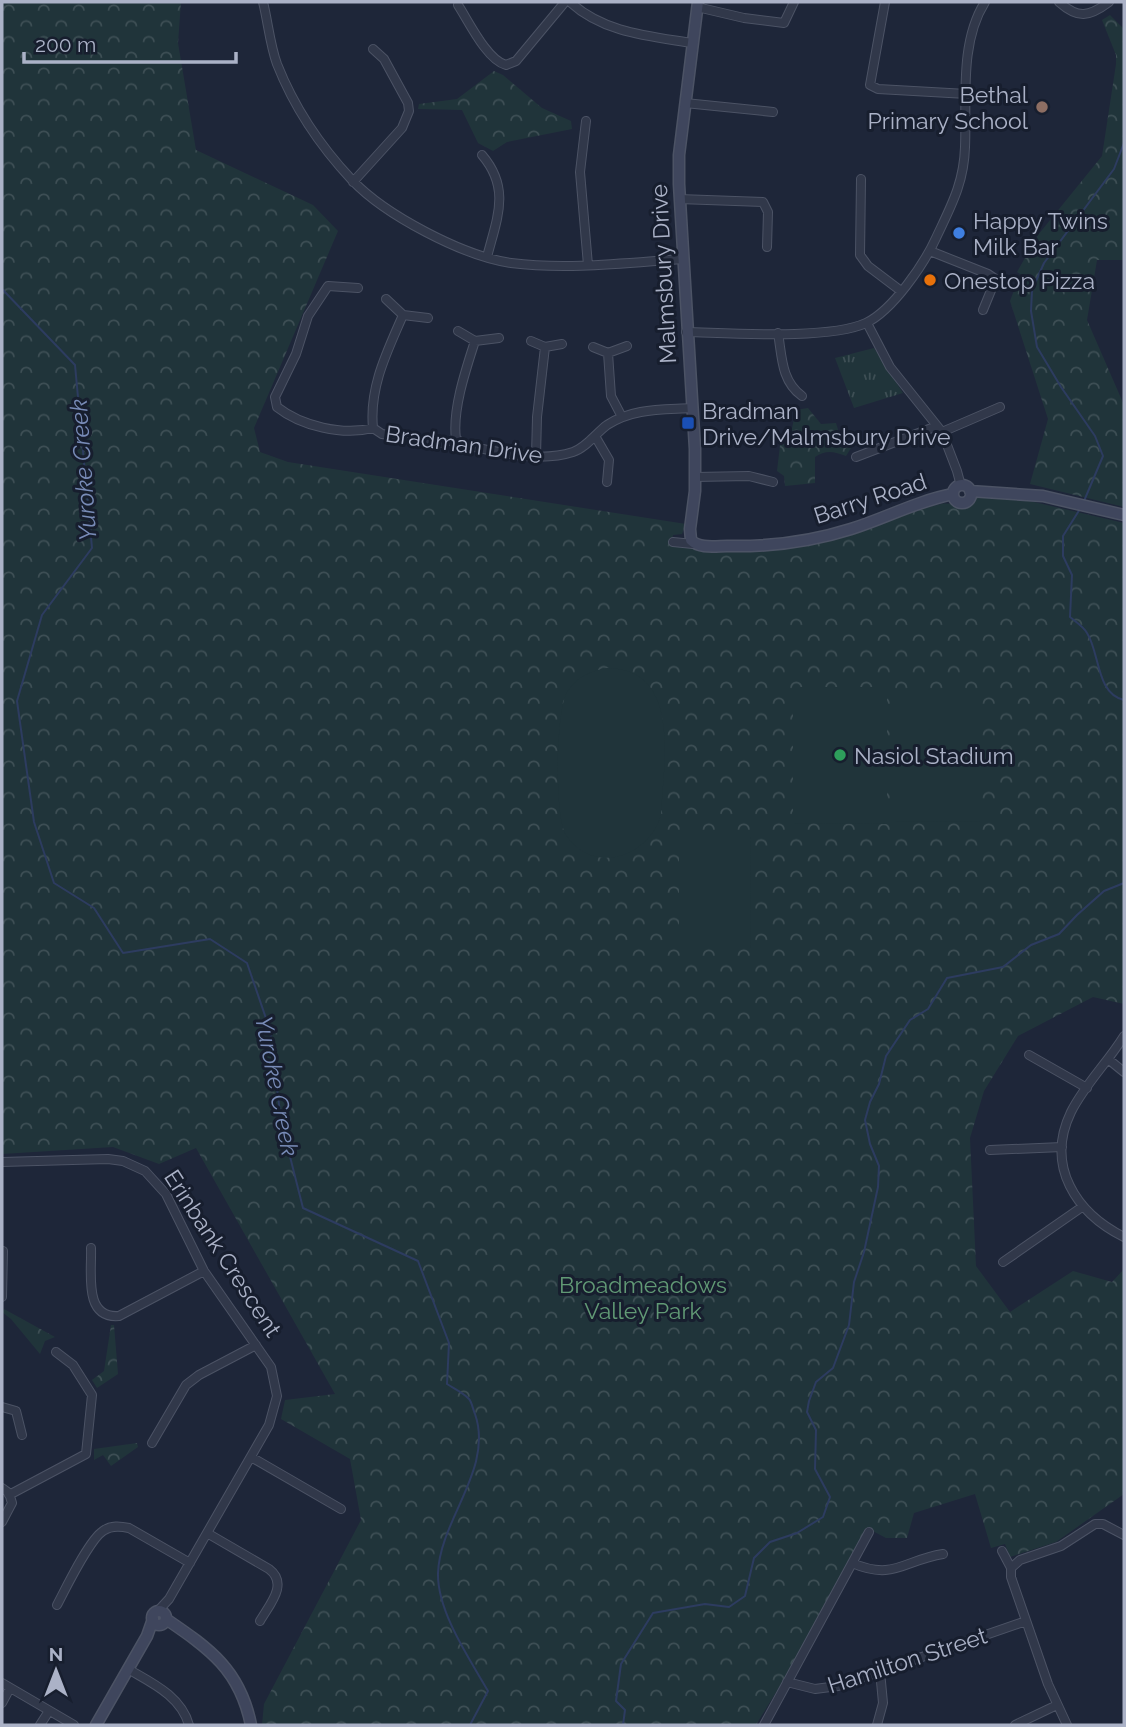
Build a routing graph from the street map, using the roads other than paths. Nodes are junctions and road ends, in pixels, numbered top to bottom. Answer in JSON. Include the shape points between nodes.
{"nodes":[{"id":1,"x":263,"y":2,"type":"edge"},
{"id":2,"x":565,"y":2,"type":"edge"},
{"id":3,"x":570,"y":2,"type":"edge"},
{"id":4,"x":794,"y":2,"type":"edge"},
{"id":5,"x":885,"y":2,"type":"edge"},
{"id":6,"x":985,"y":2,"type":"edge"},
{"id":7,"x":1059,"y":2,"type":"edge"},
{"id":8,"x":1109,"y":2,"type":"edge"},
{"id":9,"x":698,"y":4,"type":"edge"},
{"id":10,"x":458,"y":5,"type":"dead end"},
{"id":11,"x":692,"y":44,"type":"junction"},
{"id":12,"x":373,"y":49,"type":"dead end"},
{"id":13,"x":967,"y":94,"type":"junction"},
{"id":14,"x":685,"y":103,"type":"junction"},
{"id":15,"x":773,"y":111,"type":"dead end"},
{"id":16,"x":586,"y":121,"type":"dead end"},
{"id":17,"x":482,"y":155,"type":"dead end"},
{"id":18,"x":861,"y":179,"type":"dead end"},
{"id":19,"x":354,"y":181,"type":"junction"},
{"id":20,"x":679,"y":199,"type":"junction"},
{"id":21,"x":768,"y":247,"type":"dead end"},
{"id":22,"x":930,"y":251,"type":"junction"},
{"id":23,"x":486,"y":257,"type":"junction"},
{"id":24,"x":682,"y":259,"type":"junction"},
{"id":25,"x":588,"y":265,"type":"junction"},
{"id":26,"x":358,"y":288,"type":"dead end"},
{"id":27,"x":901,"y":291,"type":"junction"},
{"id":28,"x":386,"y":299,"type":"dead end"},
{"id":29,"x":982,"y":310,"type":"dead end"},
{"id":30,"x":403,"y":315,"type":"junction"},
{"id":31,"x":428,"y":318,"type":"dead end"},
{"id":32,"x":867,"y":323,"type":"junction"},
{"id":33,"x":458,"y":331,"type":"dead end"},
{"id":34,"x":687,"y":332,"type":"junction"},
{"id":35,"x":778,"y":333,"type":"junction"},
{"id":36,"x":499,"y":338,"type":"dead end"},
{"id":37,"x":475,"y":341,"type":"junction"},
{"id":38,"x":531,"y":341,"type":"dead end"},
{"id":39,"x":562,"y":344,"type":"dead end"},
{"id":40,"x":627,"y":346,"type":"dead end"},
{"id":41,"x":545,"y":347,"type":"junction"},
{"id":42,"x":593,"y":347,"type":"dead end"},
{"id":43,"x":608,"y":353,"type":"junction"},
{"id":44,"x":802,"y":396,"type":"dead end"},
{"id":45,"x":1000,"y":407,"type":"dead end"},
{"id":46,"x":692,"y":408,"type":"junction"},
{"id":47,"x":622,"y":417,"type":"junction"},
{"id":48,"x":373,"y":428,"type":"junction"},
{"id":49,"x":940,"y":429,"type":"junction"},
{"id":50,"x":595,"y":436,"type":"junction"},
{"id":51,"x":456,"y":439,"type":"junction"},
{"id":52,"x":536,"y":456,"type":"junction"},
{"id":53,"x":856,"y":457,"type":"dead end"},
{"id":54,"x":695,"y":477,"type":"junction"},
{"id":55,"x":608,"y":482,"type":"dead end"},
{"id":56,"x":773,"y":482,"type":"dead end"},
{"id":57,"x":961,"y":490,"type":"junction"},
{"id":58,"x":1124,"y":515,"type":"edge"},
{"id":59,"x":673,"y":542,"type":"dead end"},
{"id":60,"x":693,"y":544,"type":"junction"},
{"id":61,"x":1124,"y":1036,"type":"edge"},
{"id":62,"x":1029,"y":1055,"type":"dead end"},
{"id":63,"x":1108,"y":1059,"type":"junction"},
{"id":64,"x":1124,"y":1072,"type":"edge"},
{"id":65,"x":1087,"y":1088,"type":"junction"},
{"id":66,"x":1062,"y":1147,"type":"junction"},
{"id":67,"x":990,"y":1150,"type":"dead end"},
{"id":68,"x":2,"y":1162,"type":"edge"},
{"id":69,"x":1082,"y":1207,"type":"junction"},
{"id":70,"x":1124,"y":1237,"type":"edge"},
{"id":71,"x":91,"y":1248,"type":"dead end"},
{"id":72,"x":3,"y":1251,"type":"edge"},
{"id":73,"x":1003,"y":1262,"type":"dead end"},
{"id":74,"x":204,"y":1271,"type":"junction"},
{"id":75,"x":2,"y":1297,"type":"edge"},
{"id":76,"x":256,"y":1345,"type":"junction"},
{"id":77,"x":56,"y":1352,"type":"dead end"},
{"id":78,"x":2,"y":1407,"type":"edge"},
{"id":79,"x":22,"y":1436,"type":"dead end"},
{"id":80,"x":152,"y":1443,"type":"dead end"},
{"id":81,"x":251,"y":1457,"type":"junction"},
{"id":82,"x":2,"y":1488,"type":"edge"},
{"id":83,"x":9,"y":1495,"type":"junction"},
{"id":84,"x":341,"y":1508,"type":"dead end"},
{"id":85,"x":2,"y":1522,"type":"edge"},
{"id":86,"x":869,"y":1532,"type":"dead end"},
{"id":87,"x":207,"y":1533,"type":"junction"},
{"id":88,"x":1124,"y":1535,"type":"edge"},
{"id":89,"x":1002,"y":1551,"type":"dead end"},
{"id":90,"x":943,"y":1554,"type":"dead end"},
{"id":91,"x":190,"y":1563,"type":"junction"},
{"id":92,"x":852,"y":1563,"type":"junction"},
{"id":93,"x":1011,"y":1568,"type":"junction"},
{"id":94,"x":57,"y":1605,"type":"dead end"},
{"id":95,"x":160,"y":1619,"type":"junction"},
{"id":96,"x":260,"y":1621,"type":"dead end"},
{"id":97,"x":1026,"y":1621,"type":"junction"},
{"id":98,"x":128,"y":1669,"type":"junction"},
{"id":99,"x":880,"y":1671,"type":"junction"},
{"id":100,"x":788,"y":1682,"type":"junction"},
{"id":101,"x":2,"y":1683,"type":"edge"},
{"id":102,"x":10,"y":1688,"type":"junction"},
{"id":103,"x":2,"y":1703,"type":"edge"},
{"id":104,"x":1057,"y":1705,"type":"junction"},
{"id":105,"x":49,"y":1711,"type":"junction"},
{"id":106,"x":40,"y":1725,"type":"edge"},
{"id":107,"x":74,"y":1725,"type":"edge"},
{"id":108,"x":96,"y":1725,"type":"edge"},
{"id":109,"x":189,"y":1725,"type":"edge"},
{"id":110,"x":251,"y":1725,"type":"edge"},
{"id":111,"x":764,"y":1725,"type":"edge"},
{"id":112,"x":877,"y":1725,"type":"edge"},
{"id":113,"x":1015,"y":1725,"type":"edge"},
{"id":114,"x":1067,"y":1725,"type":"edge"}],
"edges":[{"from":1,"to":19,"type":"street","via":[[276,61],[296,104]]},
{"from":2,"to":10,"type":"street","via":[[516,61],[506,65],[490,55]]},
{"from":3,"to":11,"type":"street","via":[[596,21],[624,32]]},
{"from":4,"to":9,"type":"street","via":[[784,23],[744,18]]},
{"from":5,"to":13,"type":"street","via":[[870,85]]},
{"from":6,"to":13,"type":"street","via":[[971,33]]},
{"from":7,"to":8,"type":"street","via":[[1085,15]]},
{"from":9,"to":11,"type":"street","name":"Malmsbury Drive"},
{"from":11,"to":14,"type":"street","name":"Malmsbury Drive"},
{"from":12,"to":19,"type":"street","via":[[384,59],[409,111],[402,128]]},
{"from":13,"to":22,"type":"street","via":[[961,184]]},
{"from":14,"to":15,"type":"street"},
{"from":14,"to":20,"type":"street","name":"Malmsbury Drive"},
{"from":16,"to":25,"type":"street","via":[[580,172]]},
{"from":17,"to":23,"type":"street","via":[[493,169],[499,189]]},
{"from":18,"to":27,"type":"street","via":[[860,255]]},
{"from":19,"to":23,"type":"street","via":[[427,233]]},
{"from":20,"to":21,"type":"street","via":[[763,202],[768,212]]},
{"from":20,"to":24,"type":"street","name":"Malmsbury Drive"},
{"from":22,"to":27,"type":"street"},
{"from":22,"to":29,"type":"street","via":[[1000,282]]},
{"from":23,"to":25,"type":"street","via":[[544,266]]},
{"from":24,"to":25,"type":"street"},
{"from":24,"to":34,"type":"street","name":"Malmsbury Drive"},
{"from":26,"to":48,"type":"street","name":"Bradman Drive","via":[[327,284],[309,316],[275,404],[306,423],[360,432]]},
{"from":27,"to":32,"type":"street"},
{"from":28,"to":30,"type":"street"},
{"from":30,"to":31,"type":"street"},
{"from":30,"to":48,"type":"street","via":[[375,385]]},
{"from":32,"to":35,"type":"street","via":[[829,331]]},
{"from":32,"to":49,"type":"street","via":[[890,367]]},
{"from":33,"to":37,"type":"street"},
{"from":34,"to":35,"type":"street"},
{"from":34,"to":46,"type":"street","name":"Malmsbury Drive"},
{"from":35,"to":44,"type":"street","via":[[785,376]]},
{"from":36,"to":37,"type":"street"},
{"from":37,"to":51,"type":"street","via":[[464,373]]},
{"from":38,"to":41,"type":"street"},
{"from":39,"to":41,"type":"street"},
{"from":40,"to":43,"type":"street"},
{"from":41,"to":52,"type":"street"},
{"from":42,"to":43,"type":"street"},
{"from":43,"to":47,"type":"street","via":[[611,396]]},
{"from":45,"to":49,"type":"street"},
{"from":46,"to":47,"type":"street","name":"Bradman Drive"},
{"from":46,"to":54,"type":"street","name":"Malmsbury Drive"},
{"from":47,"to":50,"type":"street","name":"Bradman Drive"},
{"from":48,"to":51,"type":"street","name":"Bradman Drive","via":[[382,434],[442,443]]},
{"from":49,"to":53,"type":"street"},
{"from":49,"to":57,"type":"street"},
{"from":50,"to":52,"type":"street","name":"Bradman Drive","via":[[574,452]]},
{"from":50,"to":55,"type":"street","via":[[610,460]]},
{"from":51,"to":52,"type":"street","name":"Bradman Drive","via":[[465,445]]},
{"from":54,"to":56,"type":"street","via":[[750,476]]},
{"from":54,"to":60,"type":"street","name":"Malmsbury Drive"},
{"from":57,"to":58,"type":"street","name":"Barry Road","via":[[1020,493]]},
{"from":57,"to":60,"type":"street","name":"Barry Road","via":[[819,538],[753,545]]},
{"from":59,"to":60,"type":"street","name":"Barry Road"},
{"from":61,"to":63,"type":"street"},
{"from":62,"to":65,"type":"street"},
{"from":63,"to":64,"type":"street"},
{"from":63,"to":65,"type":"street"},
{"from":65,"to":66,"type":"street","via":[[1072,1112]]},
{"from":66,"to":67,"type":"street"},
{"from":66,"to":69,"type":"street","via":[[1065,1174]]},
{"from":68,"to":74,"type":"street","name":"Erinbank Crescent","via":[[108,1159],[138,1167],[166,1194]]},
{"from":69,"to":70,"type":"street","via":[[1101,1225]]},
{"from":69,"to":73,"type":"street"},
{"from":71,"to":74,"type":"street","via":[[93,1298],[97,1310],[107,1316],[119,1317]]},
{"from":72,"to":75,"type":"street"},
{"from":74,"to":76,"type":"street","name":"Erinbank Crescent"},
{"from":76,"to":80,"type":"street","via":[[186,1385]]},
{"from":76,"to":81,"type":"street","name":"Erinbank Crescent","via":[[271,1367],[277,1396],[269,1425]]},
{"from":77,"to":83,"type":"street","via":[[73,1365],[92,1395],[86,1454]]},
{"from":78,"to":79,"type":"street","via":[[16,1411]]},
{"from":81,"to":84,"type":"street"},
{"from":81,"to":87,"type":"street","name":"Erinbank Crescent"},
{"from":82,"to":83,"type":"street"},
{"from":83,"to":85,"type":"street","via":[[12,1503]]},
{"from":86,"to":92,"type":"street"},
{"from":87,"to":91,"type":"street","name":"Erinbank Crescent"},
{"from":87,"to":96,"type":"street","via":[[277,1576],[278,1587]]},
{"from":88,"to":93,"type":"street","via":[[1095,1524],[1061,1546],[1020,1560]]},
{"from":89,"to":93,"type":"street"},
{"from":90,"to":92,"type":"street","via":[[883,1572]]},
{"from":91,"to":94,"type":"street","via":[[129,1528],[108,1528],[94,1540]]},
{"from":91,"to":95,"type":"street","name":"Erinbank Crescent"},
{"from":92,"to":100,"type":"street"},
{"from":93,"to":97,"type":"street"},
{"from":95,"to":98,"type":"street","name":"Erinbank Crescent"},
{"from":95,"to":110,"type":"street","via":[[212,1651],[242,1693]]},
{"from":97,"to":99,"type":"street","name":"Hamilton Street"},
{"from":97,"to":104,"type":"street"},
{"from":98,"to":108,"type":"street","name":"Erinbank Crescent"},
{"from":98,"to":109,"type":"street","via":[[172,1698]]},
{"from":99,"to":100,"type":"street","name":"Hamilton Street","via":[[827,1688]]},
{"from":99,"to":112,"type":"street","via":[[883,1703]]},
{"from":100,"to":111,"type":"street"},
{"from":101,"to":102,"type":"street"},
{"from":102,"to":103,"type":"street"},
{"from":102,"to":105,"type":"street"},
{"from":104,"to":113,"type":"street"},
{"from":104,"to":114,"type":"street"},
{"from":105,"to":106,"type":"street"},
{"from":105,"to":107,"type":"street"}]}
